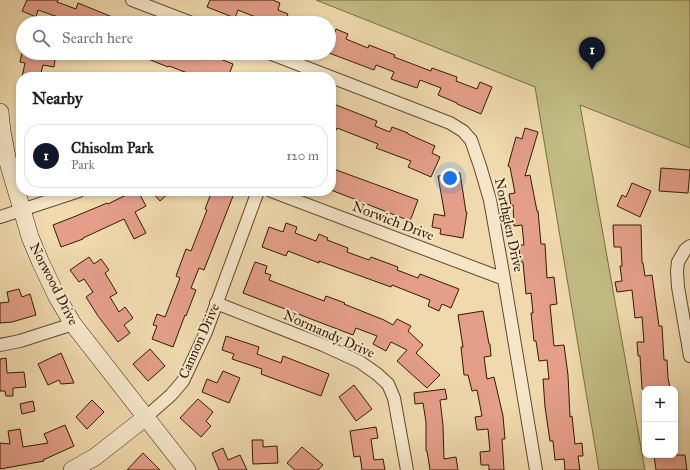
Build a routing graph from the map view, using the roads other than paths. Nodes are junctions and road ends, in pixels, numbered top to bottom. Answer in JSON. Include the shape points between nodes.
{"nodes":[{"id":1,"x":132,"y":0,"type":"edge"},
{"id":2,"x":174,"y":16,"type":"edge"},
{"id":3,"x":282,"y":60,"type":"edge"},
{"id":4,"x":303,"y":72,"type":"edge"},
{"id":5,"x":336,"y":79,"type":"edge"},
{"id":6,"x":0,"y":112,"type":"edge"},
{"id":7,"x":16,"y":189,"type":"edge"},
{"id":8,"x":18,"y":196,"type":"edge"},
{"id":9,"x":64,"y":196,"type":"edge"},
{"id":10,"x":256,"y":196,"type":"edge"},
{"id":11,"x":284,"y":196,"type":"edge"},
{"id":12,"x":22,"y":210,"type":"junction"},
{"id":13,"x":0,"y":217,"type":"edge"},
{"id":14,"x":690,"y":246,"type":"edge"},
{"id":15,"x":504,"y":279,"type":"junction"},
{"id":16,"x":216,"y":303,"type":"junction"},
{"id":17,"x":73,"y":324,"type":"junction"},
{"id":18,"x":0,"y":345,"type":"edge"},
{"id":19,"x":690,"y":356,"type":"edge"},
{"id":20,"x":146,"y":417,"type":"junction"},
{"id":21,"x":72,"y":470,"type":"edge"},
{"id":22,"x":187,"y":470,"type":"edge"},
{"id":23,"x":407,"y":470,"type":"edge"},
{"id":24,"x":536,"y":470,"type":"edge"}],
"edges":[{"from":1,"to":2,"type":"street"},
{"from":3,"to":4,"type":"street","name":"Northglen Drive"},
{"from":5,"to":15,"type":"street","name":"Northglen Drive","via":[[450,123],[471,140],[490,200]]},
{"from":6,"to":7,"type":"main road","name":"Norwood Drive","via":[[8,162]]},
{"from":8,"to":12,"type":"main road","name":"Norwood Drive"},
{"from":9,"to":12,"type":"street"},
{"from":10,"to":16,"type":"street","name":"Cannon Drive"},
{"from":11,"to":15,"type":"street","name":"Norwich Drive"},
{"from":12,"to":13,"type":"street"},
{"from":12,"to":17,"type":"main road","name":"Norwood Drive","via":[[40,261]]},
{"from":14,"to":19,"type":"street","via":[[678,262],[677,271]]},
{"from":15,"to":24,"type":"street","name":"Northglen Drive"},
{"from":16,"to":20,"type":"street","name":"Cannon Drive","via":[[206,332],[183,381],[172,396]]},
{"from":16,"to":23,"type":"street","name":"Normandy Drive","via":[[323,345],[360,362],[378,374],[388,384],[394,398]]},
{"from":17,"to":18,"type":"street"},
{"from":17,"to":20,"type":"main road","name":"Norwood Drive"},
{"from":20,"to":21,"type":"main road","name":"Cannon Drive","via":[[95,457]]},
{"from":20,"to":22,"type":"main road","name":"Norwood Drive"}]}
